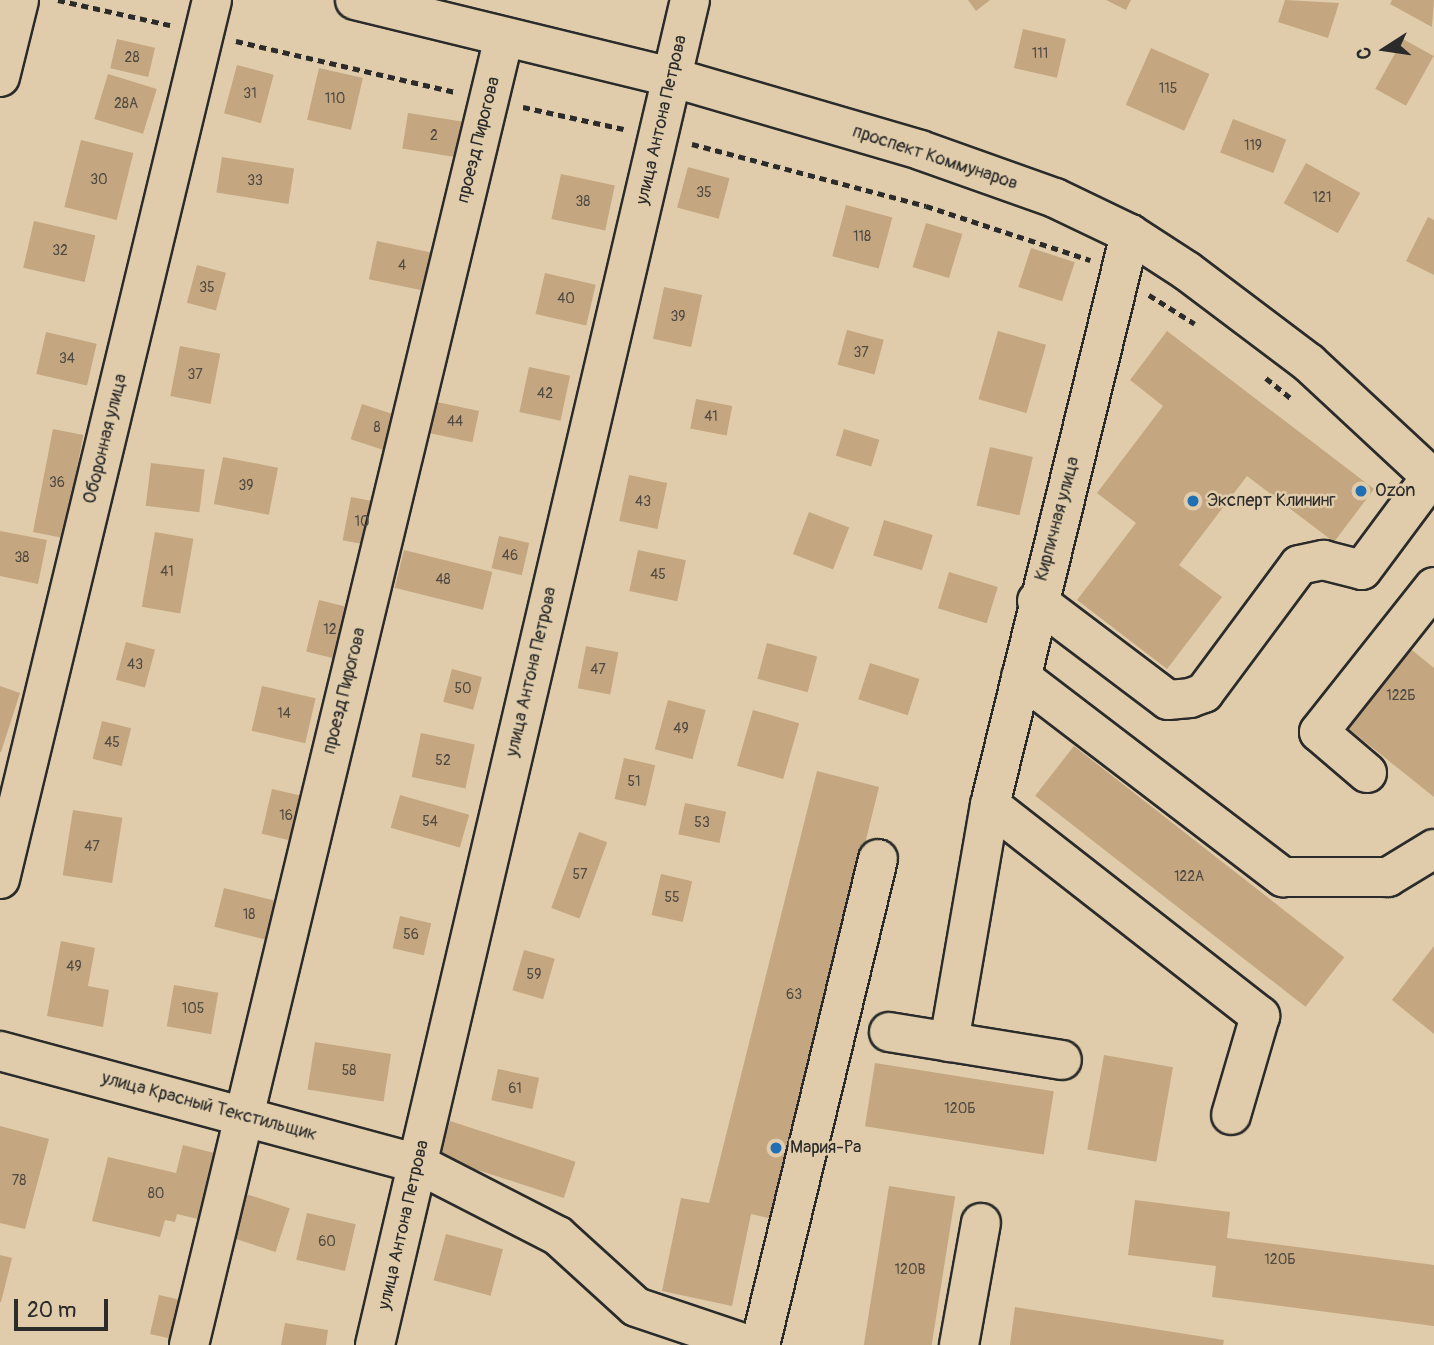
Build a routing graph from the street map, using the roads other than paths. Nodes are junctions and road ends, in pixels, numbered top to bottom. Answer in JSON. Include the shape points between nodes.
{"nodes":[{"id":1,"x":19,"y":0,"type":"edge"},
{"id":2,"x":355,"y":0,"type":"edge"},
{"id":3,"x":691,"y":0,"type":"edge"},
{"id":4,"x":208,"y":17,"type":"edge"},
{"id":5,"x":504,"y":37,"type":"junction"},
{"id":6,"x":0,"y":77,"type":"edge"},
{"id":7,"x":671,"y":77,"type":"junction"},
{"id":8,"x":1130,"y":234,"type":"junction"},
{"id":9,"x":1433,"y":478,"type":"edge"},
{"id":10,"x":1434,"y":587,"type":"edge"},
{"id":11,"x":1037,"y":601,"type":"junction"},
{"id":12,"x":1021,"y":677,"type":"junction"},
{"id":13,"x":1367,"y":773,"type":"dead end"},
{"id":14,"x":990,"y":805,"type":"junction"},
{"id":15,"x":1434,"y":849,"type":"edge"},
{"id":16,"x":878,"y":859,"type":"dead end"},
{"id":17,"x":0,"y":879,"type":"edge"},
{"id":18,"x":889,"y":1032,"type":"dead end"},
{"id":19,"x":949,"y":1042,"type":"junction"},
{"id":20,"x":0,"y":1051,"type":"edge"},
{"id":21,"x":1062,"y":1060,"type":"dead end"},
{"id":22,"x":242,"y":1115,"type":"junction"},
{"id":23,"x":1231,"y":1115,"type":"dead end"},
{"id":24,"x":418,"y":1164,"type":"junction"},
{"id":25,"x":981,"y":1223,"type":"dead end"},
{"id":26,"x":189,"y":1345,"type":"edge"},
{"id":27,"x":375,"y":1345,"type":"edge"},
{"id":28,"x":749,"y":1345,"type":"edge"},
{"id":29,"x":760,"y":1345,"type":"edge"},
{"id":30,"x":959,"y":1345,"type":"edge"}],
"edges":[{"from":1,"to":6,"type":"street"},
{"from":2,"to":5,"type":"street","name":"проспект Коммунаров"},
{"from":3,"to":7,"type":"street","name":"улица Антона Петрова"},
{"from":4,"to":17,"type":"street","name":"Оборонная улица"},
{"from":5,"to":7,"type":"street","name":"проспект Коммунаров"},
{"from":5,"to":22,"type":"street","name":"проезд Пирогова"},
{"from":7,"to":8,"type":"street","name":"проспект Коммунаров","via":[[920,150],[1055,198]]},
{"from":7,"to":24,"type":"street","name":"улица Антона Петрова"},
{"from":8,"to":9,"type":"street","name":"проспект Коммунаров","via":[[1309,363]]},
{"from":8,"to":11,"type":"street","name":"Кирпичная улица"},
{"from":9,"to":11,"type":"street","via":[[1362,570],[1323,560],[1299,565],[1204,693],[1190,698],[1168,700]]},
{"from":10,"to":13,"type":"street","via":[[1318,732]]},
{"from":11,"to":12,"type":"street","name":"Кирпичная улица"},
{"from":12,"to":14,"type":"street","name":"Кирпичная улица"},
{"from":12,"to":15,"type":"street","via":[[1283,877],[1388,877]]},
{"from":14,"to":19,"type":"street","name":"Кирпичная улица"},
{"from":14,"to":23,"type":"street","via":[[1260,1016]]},
{"from":16,"to":29,"type":"street"},
{"from":18,"to":19,"type":"street"},
{"from":19,"to":21,"type":"street"},
{"from":20,"to":22,"type":"street","name":"улица Красный Текстильщик"},
{"from":22,"to":24,"type":"street","name":"улица Красный Текстильщик"},
{"from":22,"to":26,"type":"street","name":"проезд Пирогова"},
{"from":24,"to":27,"type":"street","name":"улица Антона Петрова"},
{"from":24,"to":28,"type":"street","name":"улица Красный Текстильщик","via":[[558,1236],[636,1307]]},
{"from":25,"to":30,"type":"street"}]}
